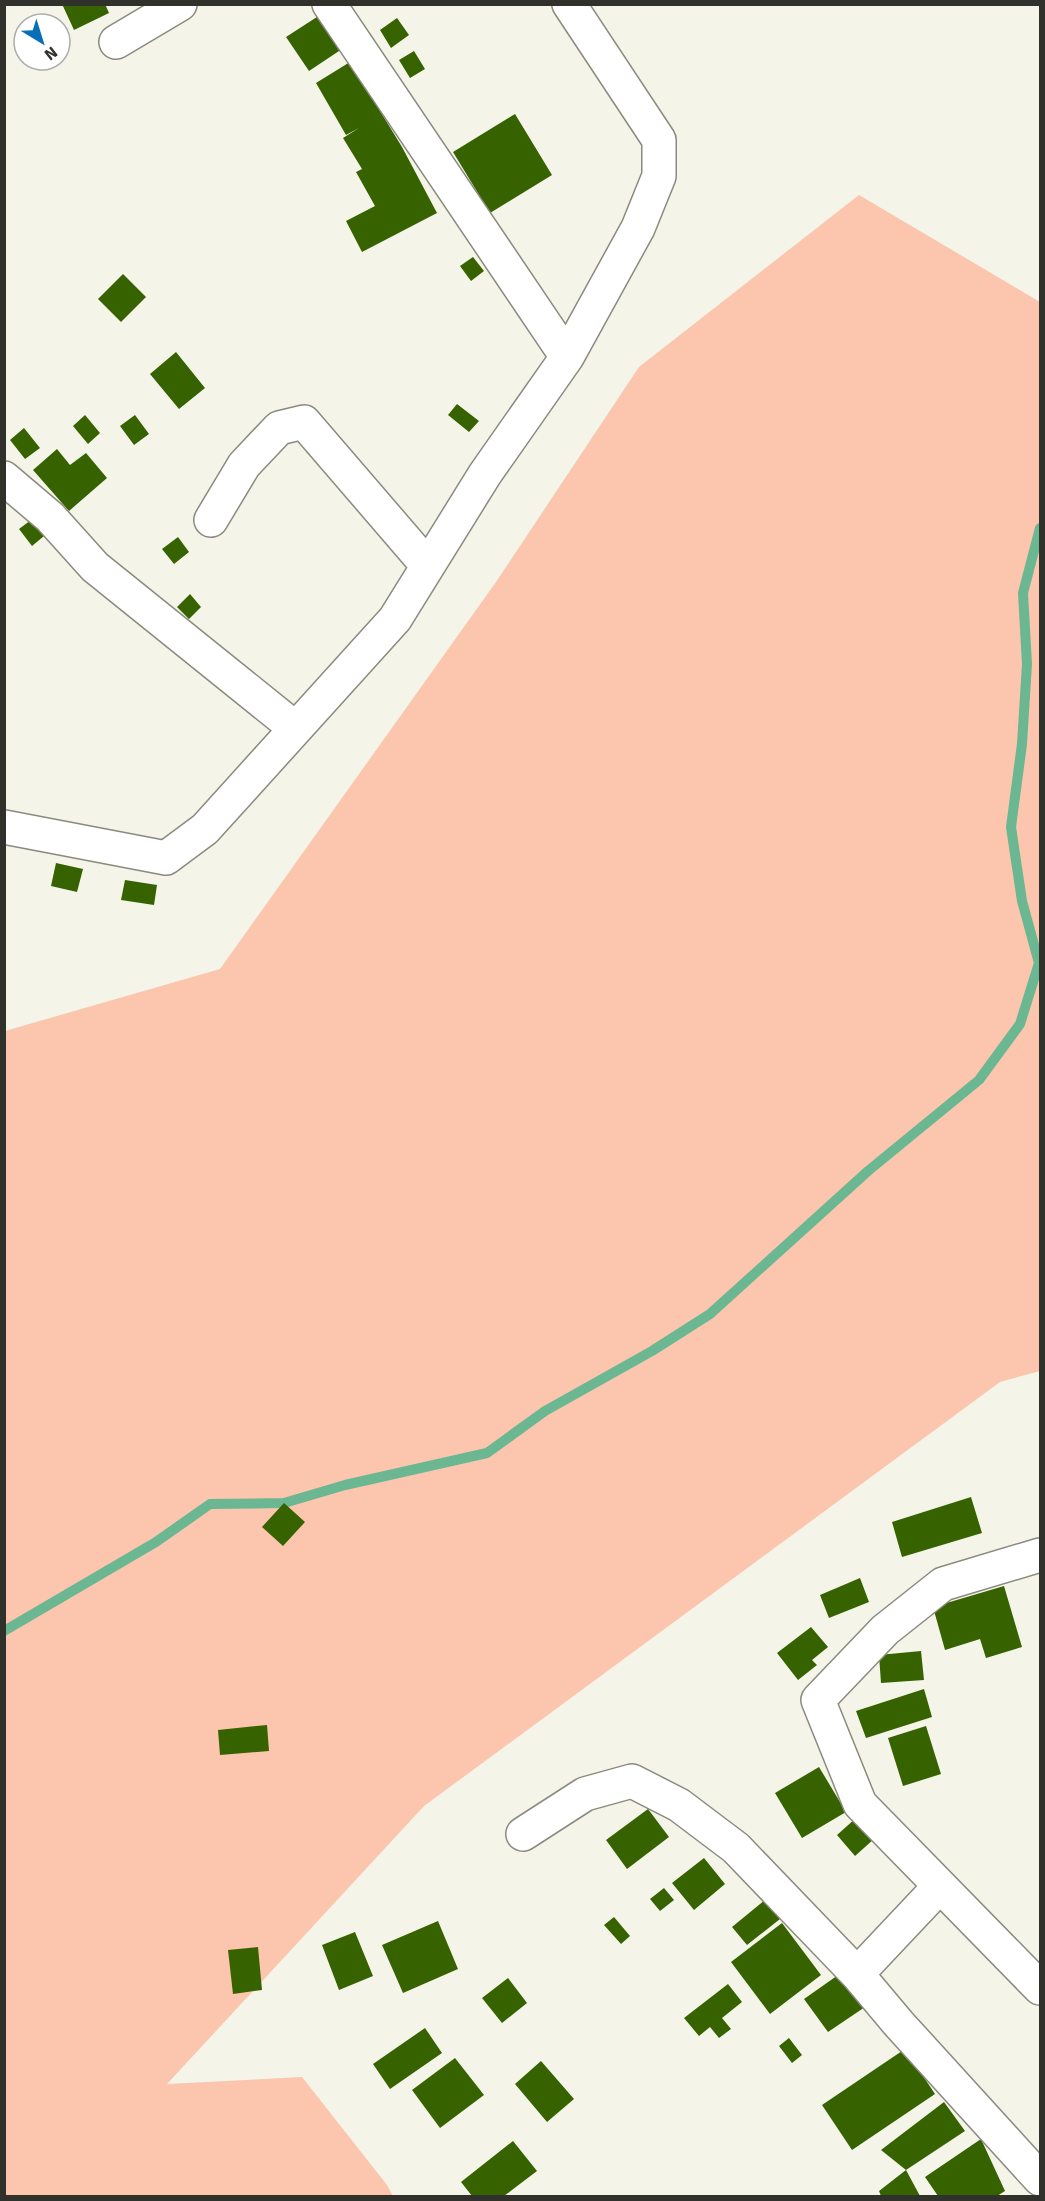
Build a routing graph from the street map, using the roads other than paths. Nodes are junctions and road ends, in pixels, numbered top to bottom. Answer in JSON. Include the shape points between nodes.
{"nodes":[{"id":1,"x":180,"y":4,"type":"edge"},
{"id":2,"x":329,"y":4,"type":"edge"},
{"id":3,"x":569,"y":4,"type":"edge"},
{"id":4,"x":116,"y":42,"type":"dead end"},
{"id":5,"x":567,"y":357,"type":"junction"},
{"id":6,"x":4,"y":478,"type":"edge"},
{"id":7,"x":211,"y":520,"type":"dead end"},
{"id":8,"x":427,"y":565,"type":"junction"},
{"id":9,"x":295,"y":728,"type":"junction"},
{"id":10,"x":4,"y":827,"type":"edge"},
{"id":11,"x":1041,"y":1555,"type":"edge"},
{"id":12,"x":524,"y":1834,"type":"dead end"},
{"id":13,"x":939,"y":1887,"type":"junction"},
{"id":14,"x":857,"y":1974,"type":"junction"},
{"id":15,"x":1041,"y":1988,"type":"edge"},
{"id":16,"x":1041,"y":2179,"type":"edge"}],
"edges":[{"from":1,"to":4,"type":"street"},
{"from":2,"to":5,"type":"street"},
{"from":3,"to":5,"type":"street","via":[[659,140],[659,176],[638,228]]},
{"from":5,"to":8,"type":"street"},
{"from":6,"to":9,"type":"street","via":[[50,517],[95,567]]},
{"from":7,"to":8,"type":"street","via":[[251,457],[279,428],[304,422]]},
{"from":8,"to":9,"type":"street","via":[[395,619]]},
{"from":9,"to":10,"type":"street","via":[[205,829],[166,858]]},
{"from":11,"to":13,"type":"street","via":[[943,1584],[885,1630],[818,1700],[861,1804]]},
{"from":12,"to":14,"type":"street","via":[[585,1794],[632,1781],[679,1805],[736,1848]]},
{"from":13,"to":14,"type":"street"},
{"from":13,"to":15,"type":"street"},
{"from":14,"to":16,"type":"street"}]}
